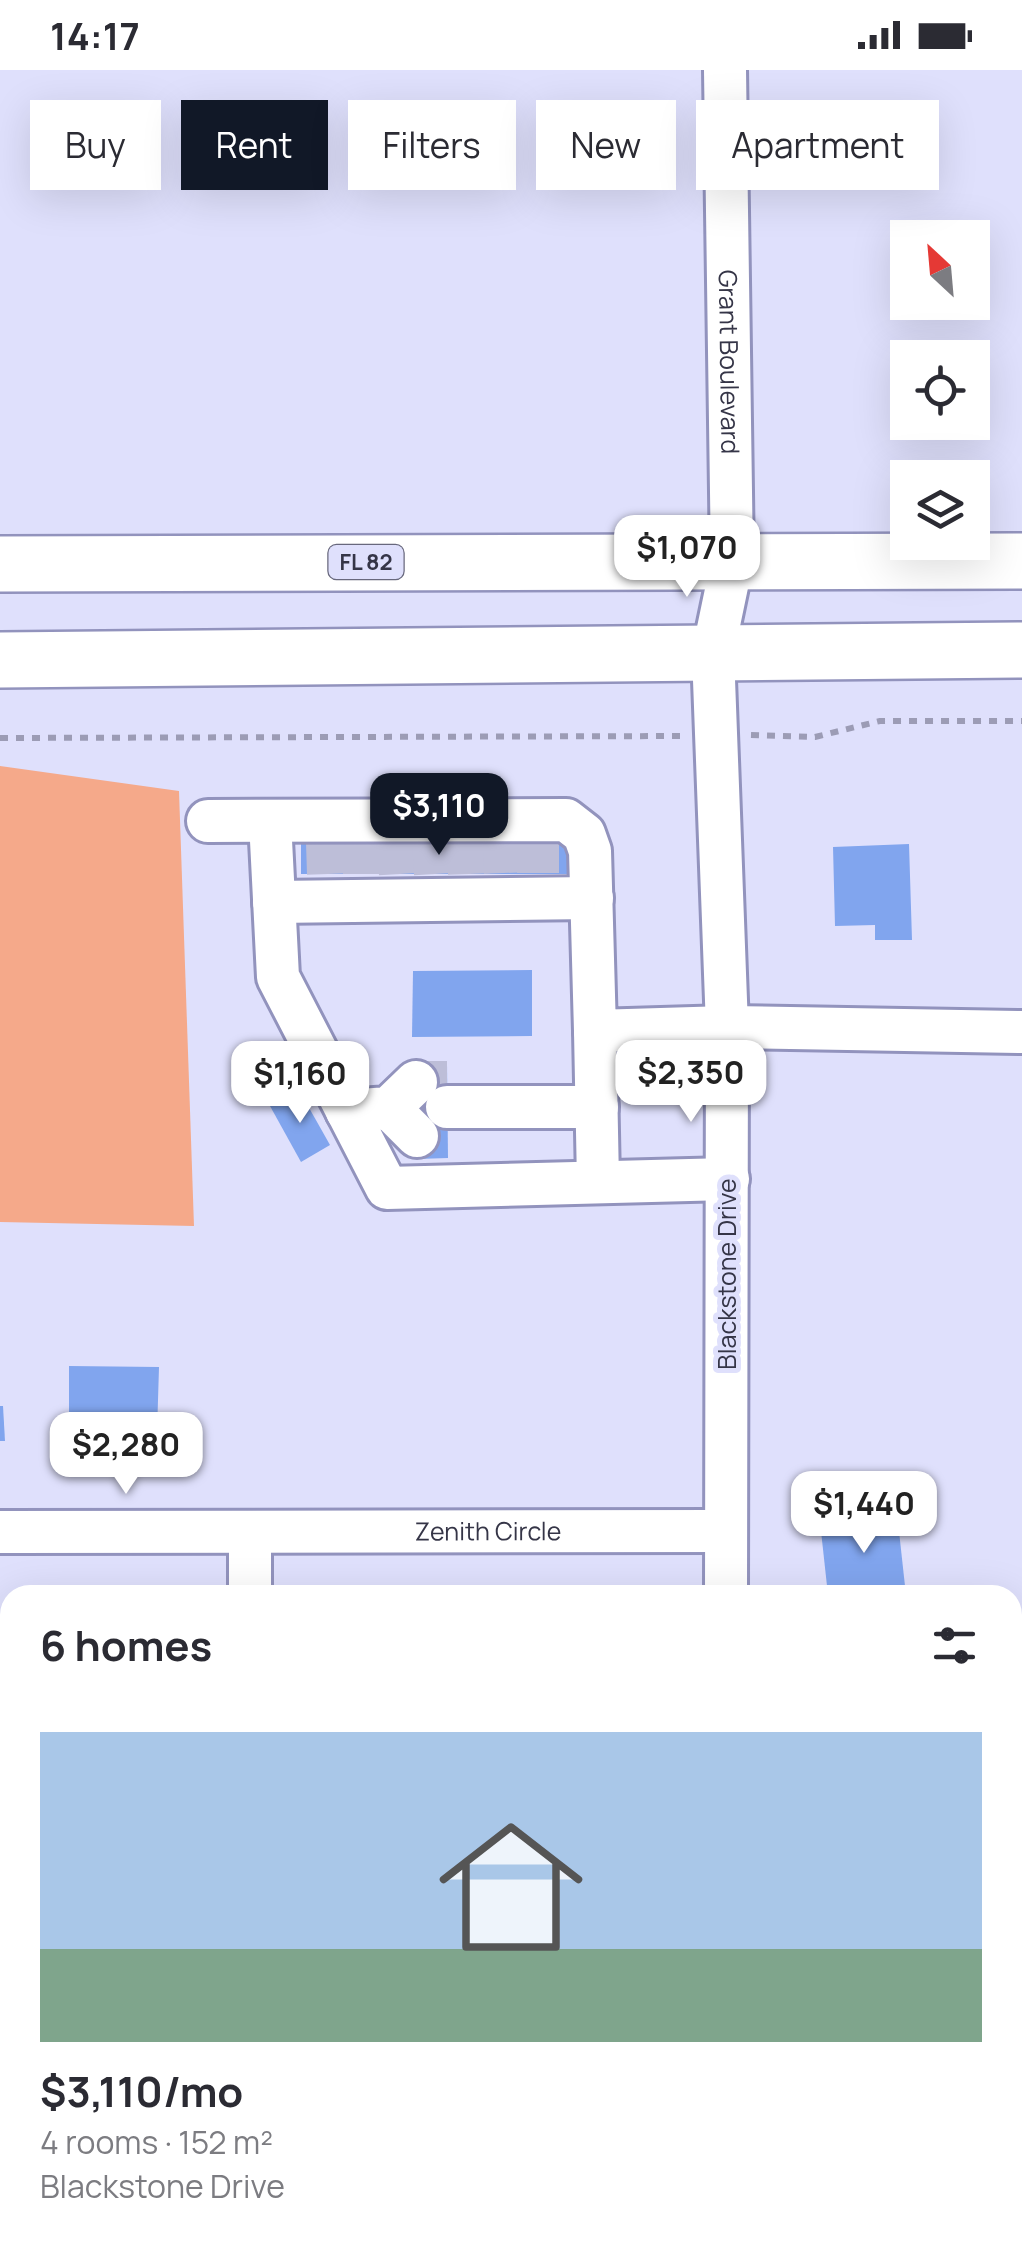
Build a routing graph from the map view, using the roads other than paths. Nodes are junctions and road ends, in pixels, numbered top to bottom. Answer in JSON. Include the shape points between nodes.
{"nodes":[{"id":1,"x":725,"y":70,"type":"edge"},
{"id":2,"x":1022,"y":561,"type":"edge"},
{"id":3,"x":732,"y":562,"type":"junction"},
{"id":4,"x":0,"y":564,"type":"edge"},
{"id":5,"x":1022,"y":650,"type":"edge"},
{"id":6,"x":713,"y":653,"type":"junction"},
{"id":7,"x":0,"y":660,"type":"edge"},
{"id":8,"x":208,"y":821,"type":"dead end"},
{"id":9,"x":270,"y":821,"type":"junction"},
{"id":10,"x":434,"y":859,"type":"junction"},
{"id":11,"x":592,"y":898,"type":"junction"},
{"id":12,"x":274,"y":902,"type":"junction"},
{"id":13,"x":727,"y":1027,"type":"junction"},
{"id":14,"x":595,"y":1032,"type":"junction"},
{"id":15,"x":1022,"y":1032,"type":"edge"},
{"id":16,"x":596,"y":1107,"type":"junction"},
{"id":17,"x":347,"y":1111,"type":"junction"},
{"id":18,"x":728,"y":1179,"type":"junction"},
{"id":19,"x":598,"y":1182,"type":"junction"},
{"id":20,"x":725,"y":1531,"type":"junction"},
{"id":21,"x":0,"y":1532,"type":"edge"},
{"id":22,"x":250,"y":1534,"type":"junction"},
{"id":23,"x":250,"y":1585,"type":"edge"},
{"id":24,"x":726,"y":1585,"type":"edge"}],
"edges":[{"from":1,"to":3,"type":"street","name":"Grant Boulevard"},
{"from":2,"to":3,"type":"highway","number":"FL 82"},
{"from":3,"to":4,"type":"highway","number":"FL 82"},
{"from":3,"to":6,"type":"street","name":"Grant Boulevard"},
{"from":5,"to":6,"type":"highway"},
{"from":6,"to":7,"type":"highway"},
{"from":6,"to":13,"type":"street","name":"Blackstone Drive"},
{"from":8,"to":9,"type":"street"},
{"from":9,"to":10,"type":"street"},
{"from":9,"to":12,"type":"street"},
{"from":10,"to":11,"type":"street"},
{"from":10,"to":11,"type":"street","via":[[566,820],[584,834],[590,850]]},
{"from":10,"to":12,"type":"street"},
{"from":11,"to":14,"type":"street"},
{"from":12,"to":17,"type":"street","via":[[278,978]]},
{"from":13,"to":14,"type":"street"},
{"from":13,"to":15,"type":"street"},
{"from":13,"to":18,"type":"street","name":"Blackstone Drive"},
{"from":14,"to":16,"type":"street"},
{"from":16,"to":17,"type":"street"},
{"from":16,"to":19,"type":"street"},
{"from":17,"to":19,"type":"street","via":[[388,1188]]},
{"from":18,"to":19,"type":"street"},
{"from":18,"to":20,"type":"street","name":"Blackstone Drive"},
{"from":20,"to":22,"type":"street","name":"Zenith Circle"},
{"from":20,"to":24,"type":"street","name":"Blackstone Drive"},
{"from":21,"to":22,"type":"street","name":"Zenith Circle"},
{"from":22,"to":23,"type":"street"}]}
